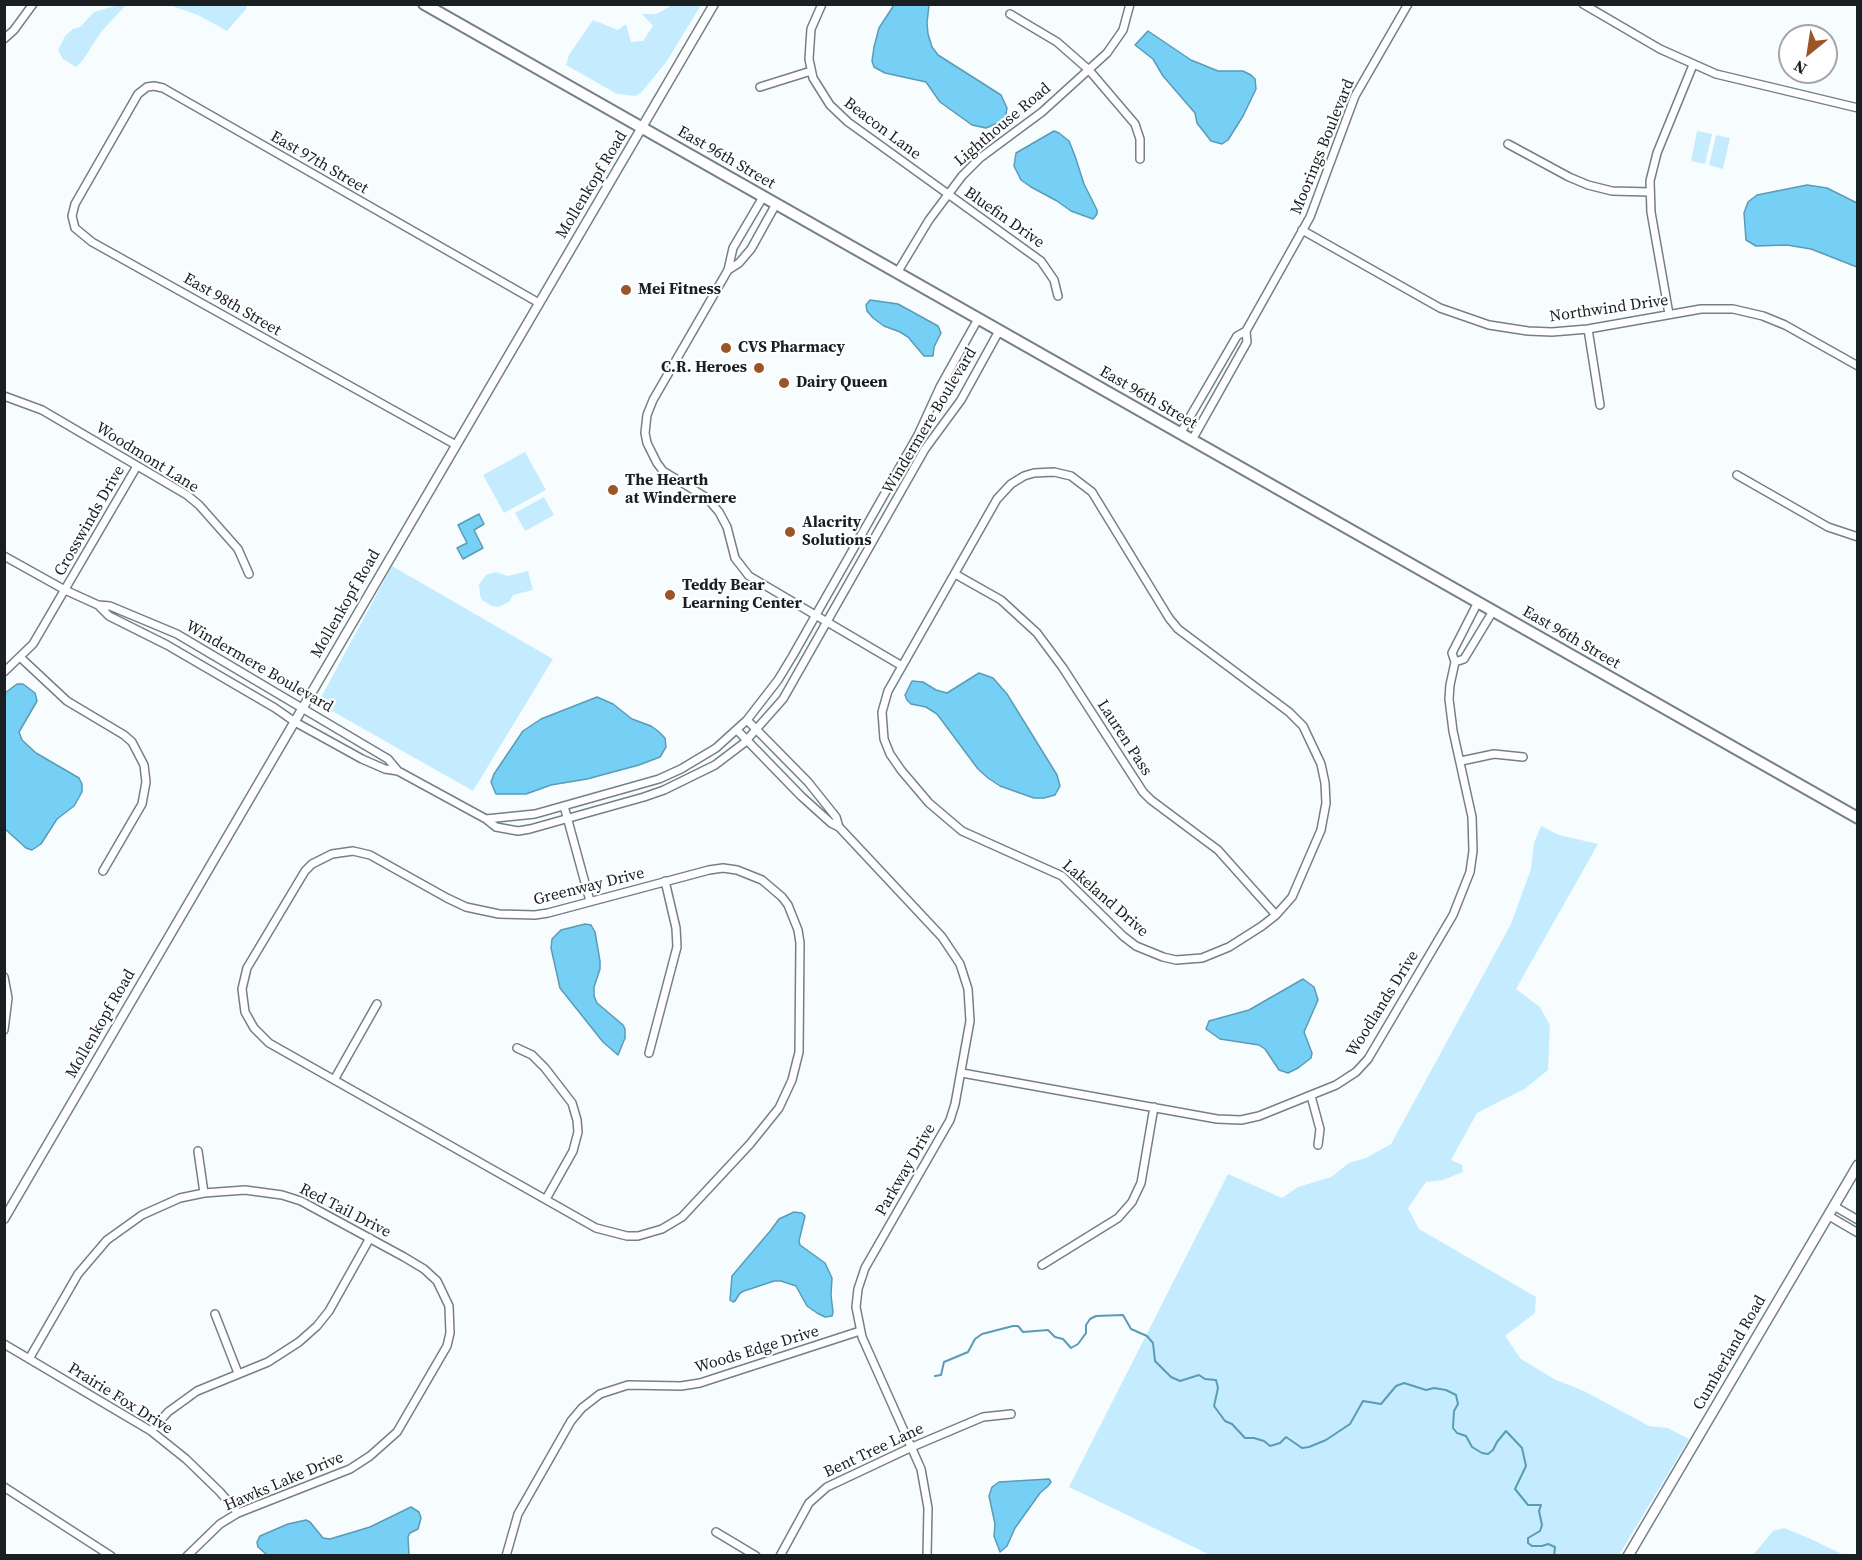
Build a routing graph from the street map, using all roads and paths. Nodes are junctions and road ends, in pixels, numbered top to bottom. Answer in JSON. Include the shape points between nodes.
{"nodes":[{"id":1,"x":33,"y":4,"type":"edge"},
{"id":2,"x":424,"y":4,"type":"edge"},
{"id":3,"x":714,"y":4,"type":"edge"},
{"id":4,"x":822,"y":4,"type":"edge"},
{"id":5,"x":1130,"y":4,"type":"edge"},
{"id":6,"x":1408,"y":4,"type":"edge"},
{"id":7,"x":1584,"y":5,"type":"edge"},
{"id":8,"x":1010,"y":14,"type":"dead end"},
{"id":9,"x":5,"y":37,"type":"edge"},
{"id":10,"x":1693,"y":65,"type":"junction"},
{"id":11,"x":1089,"y":70,"type":"junction"},
{"id":12,"x":811,"y":71,"type":"junction"},
{"id":13,"x":760,"y":87,"type":"dead end"},
{"id":14,"x":1857,"y":108,"type":"edge"},
{"id":15,"x":642,"y":128,"type":"junction"},
{"id":16,"x":1508,"y":144,"type":"dead end"},
{"id":17,"x":108,"y":147,"type":"joint"},
{"id":18,"x":1140,"y":159,"type":"dead end"},
{"id":19,"x":1650,"y":192,"type":"junction"},
{"id":20,"x":948,"y":195,"type":"junction"},
{"id":21,"x":763,"y":196,"type":"junction"},
{"id":22,"x":776,"y":204,"type":"junction"},
{"id":23,"x":1302,"y":230,"type":"junction"},
{"id":24,"x":729,"y":270,"type":"junction"},
{"id":25,"x":897,"y":273,"type":"junction"},
{"id":26,"x":1058,"y":296,"type":"dead end"},
{"id":27,"x":539,"y":303,"type":"junction"},
{"id":28,"x":1669,"y":314,"type":"junction"},
{"id":29,"x":978,"y":319,"type":"junction"},
{"id":30,"x":1588,"y":329,"type":"junction"},
{"id":31,"x":999,"y":331,"type":"junction"},
{"id":32,"x":1246,"y":331,"type":"junction"},
{"id":33,"x":1857,"y":366,"type":"edge"},
{"id":34,"x":4,"y":396,"type":"edge"},
{"id":35,"x":1600,"y":405,"type":"dead end"},
{"id":36,"x":1180,"y":434,"type":"junction"},
{"id":37,"x":1192,"y":441,"type":"junction"},
{"id":38,"x":456,"y":446,"type":"junction"},
{"id":39,"x":137,"y":466,"type":"junction"},
{"id":40,"x":1737,"y":475,"type":"dead end"},
{"id":41,"x":1857,"y":537,"type":"edge"},
{"id":42,"x":4,"y":556,"type":"edge"},
{"id":43,"x":249,"y":574,"type":"dead end"},
{"id":44,"x":955,"y":574,"type":"junction"},
{"id":45,"x":65,"y":590,"type":"junction"},
{"id":46,"x":1478,"y":602,"type":"junction"},
{"id":47,"x":98,"y":605,"type":"junction"},
{"id":48,"x":1493,"y":611,"type":"junction"},
{"id":49,"x":815,"y":617,"type":"junction"},
{"id":50,"x":827,"y":624,"type":"junction"},
{"id":51,"x":21,"y":658,"type":"junction"},
{"id":52,"x":1455,"y":662,"type":"junction"},
{"id":53,"x":902,"y":666,"type":"junction"},
{"id":54,"x":4,"y":672,"type":"edge"},
{"id":55,"x":304,"y":708,"type":"junction"},
{"id":56,"x":747,"y":720,"type":"junction"},
{"id":57,"x":295,"y":722,"type":"junction"},
{"id":58,"x":758,"y":729,"type":"junction"},
{"id":59,"x":737,"y":730,"type":"junction"},
{"id":60,"x":747,"y":740,"type":"junction"},
{"id":61,"x":1523,"y":757,"type":"dead end"},
{"id":62,"x":1461,"y":761,"type":"junction"},
{"id":63,"x":398,"y":771,"type":"junction"},
{"id":64,"x":564,"y":806,"type":"junction"},
{"id":65,"x":1857,"y":818,"type":"edge"},
{"id":66,"x":486,"y":819,"type":"junction"},
{"id":67,"x":567,"y":819,"type":"junction"},
{"id":68,"x":839,"y":827,"type":"junction"},
{"id":69,"x":103,"y":871,"type":"dead end"},
{"id":70,"x":665,"y":881,"type":"junction"},
{"id":71,"x":590,"y":901,"type":"junction"},
{"id":72,"x":1276,"y":915,"type":"junction"},
{"id":73,"x":4,"y":977,"type":"edge"},
{"id":74,"x":378,"y":1004,"type":"dead end"},
{"id":75,"x":4,"y":1030,"type":"edge"},
{"id":76,"x":517,"y":1048,"type":"dead end"},
{"id":77,"x":649,"y":1053,"type":"dead end"},
{"id":78,"x":962,"y":1073,"type":"junction"},
{"id":79,"x":334,"y":1080,"type":"junction"},
{"id":80,"x":1311,"y":1096,"type":"junction"},
{"id":81,"x":1154,"y":1107,"type":"junction"},
{"id":82,"x":1318,"y":1146,"type":"dead end"},
{"id":83,"x":198,"y":1151,"type":"dead end"},
{"id":84,"x":1857,"y":1165,"type":"edge"},
{"id":85,"x":204,"y":1193,"type":"junction"},
{"id":86,"x":546,"y":1198,"type":"junction"},
{"id":87,"x":1831,"y":1211,"type":"junction"},
{"id":88,"x":4,"y":1220,"type":"edge"},
{"id":89,"x":1857,"y":1220,"type":"edge"},
{"id":90,"x":1857,"y":1233,"type":"edge"},
{"id":91,"x":370,"y":1238,"type":"junction"},
{"id":92,"x":1042,"y":1265,"type":"dead end"},
{"id":93,"x":449,"y":1306,"type":"joint"},
{"id":94,"x":215,"y":1314,"type":"dead end"},
{"id":95,"x":860,"y":1331,"type":"junction"},
{"id":96,"x":4,"y":1344,"type":"edge"},
{"id":97,"x":29,"y":1359,"type":"junction"},
{"id":98,"x":238,"y":1373,"type":"junction"},
{"id":99,"x":1011,"y":1414,"type":"dead end"},
{"id":100,"x":151,"y":1431,"type":"junction"},
{"id":101,"x":912,"y":1447,"type":"junction"},
{"id":102,"x":4,"y":1487,"type":"edge"},
{"id":103,"x":238,"y":1513,"type":"junction"},
{"id":104,"x":716,"y":1532,"type":"dead end"},
{"id":105,"x":111,"y":1556,"type":"edge"},
{"id":106,"x":187,"y":1556,"type":"edge"},
{"id":107,"x":506,"y":1556,"type":"edge"},
{"id":108,"x":756,"y":1556,"type":"edge"},
{"id":109,"x":780,"y":1556,"type":"edge"},
{"id":110,"x":927,"y":1556,"type":"edge"},
{"id":111,"x":1628,"y":1556,"type":"edge"}],
"edges":[{"from":1,"to":9,"type":"street"},
{"from":2,"to":15,"type":"main road","name":"East 96th Street"},
{"from":3,"to":15,"type":"street","name":"Mollenkopf Road"},
{"from":4,"to":12,"type":"street","name":"Beacon Lane","via":[[809,38]]},
{"from":5,"to":11,"type":"street","name":"Lighthouse Road","via":[[1120,37]]},
{"from":6,"to":23,"type":"street","name":"Moorings Boulevard","via":[[1355,96],[1314,209]]},
{"from":7,"to":10,"type":"street"},
{"from":8,"to":11,"type":"street","via":[[1057,42]]},
{"from":10,"to":14,"type":"street","via":[[1739,81]]},
{"from":10,"to":19,"type":"street","via":[[1657,153]]},
{"from":11,"to":18,"type":"street","via":[[1135,124]]},
{"from":11,"to":20,"type":"street","name":"Lighthouse Road","via":[[974,164]]},
{"from":12,"to":13,"type":"street"},
{"from":12,"to":20,"type":"street","name":"Beacon Lane","via":[[825,99],[838,114]]},
{"from":15,"to":21,"type":"main road","name":"East 96th Street"},
{"from":15,"to":27,"type":"street","name":"Mollenkopf Road"},
{"from":16,"to":19,"type":"street","via":[[1588,185],[1611,191]]},
{"from":17,"to":27,"type":"street","name":"East 97th Street","via":[[138,94],[144,88],[158,86]]},
{"from":17,"to":38,"type":"street","name":"East 98th Street","via":[[73,211],[73,222],[81,234]]},
{"from":19,"to":28,"type":"street"},
{"from":20,"to":25,"type":"street","name":"Lighthouse Road"},
{"from":20,"to":26,"type":"street","name":"Bluefin Drive","via":[[1041,261],[1054,280]]},
{"from":21,"to":22,"type":"main road","name":"East 96th Street"},
{"from":21,"to":24,"type":"street","via":[[733,248]]},
{"from":22,"to":24,"type":"street","via":[[751,249]]},
{"from":22,"to":25,"type":"main road","name":"East 96th Street"},
{"from":23,"to":30,"type":"street","name":"Northwind Drive","via":[[1429,302],[1466,318],[1528,331]]},
{"from":23,"to":32,"type":"street","name":"Moorings Boulevard"},
{"from":24,"to":49,"type":"street","via":[[653,400],[646,415],[647,443],[663,471],[707,498],[719,512],[742,569]]},
{"from":25,"to":29,"type":"main road","name":"East 96th Street"},
{"from":27,"to":38,"type":"street","name":"Mollenkopf Road"},
{"from":28,"to":30,"type":"street","name":"Northwind Drive"},
{"from":28,"to":33,"type":"street","name":"Northwind Drive","via":[[1701,309],[1748,312],[1785,326]]},
{"from":29,"to":31,"type":"main road","name":"East 96th Street"},
{"from":29,"to":49,"type":"street","name":"Windermere Boulevard","via":[[918,435]]},
{"from":30,"to":35,"type":"street"},
{"from":31,"to":36,"type":"main road","name":"East 96th Street"},
{"from":31,"to":50,"type":"street","name":"Windermere Boulevard","via":[[961,400],[925,449]]},
{"from":32,"to":36,"type":"street","name":"Moorings Boulevard","via":[[1237,336]]},
{"from":32,"to":37,"type":"street","name":"Moorings Boulevard","via":[[1247,342]]},
{"from":34,"to":39,"type":"street","name":"Woodmont Lane","via":[[42,410]]},
{"from":36,"to":37,"type":"main road","name":"East 96th Street"},
{"from":37,"to":46,"type":"main road","name":"East 96th Street"},
{"from":38,"to":55,"type":"street","name":"Mollenkopf Road"},
{"from":39,"to":43,"type":"street","name":"Woodmont Lane","via":[[199,505],[238,549]]},
{"from":39,"to":45,"type":"street","name":"Crosswinds Drive"},
{"from":40,"to":41,"type":"street","via":[[1828,526]]},
{"from":42,"to":45,"type":"street","name":"Windermere Boulevard"},
{"from":44,"to":53,"type":"street","name":"Lakeland Drive"},
{"from":44,"to":72,"type":"street","name":"Lauren Pass","via":[[1001,600],[1037,633],[1143,792],[1218,850]]},
{"from":44,"to":72,"type":"street","name":"Lakeland Drive","via":[[997,499],[1017,479],[1034,473],[1064,474],[1092,492],[1178,629],[1289,712],[1303,726],[1314,747],[1325,783],[1321,830],[1297,888]]},
{"from":45,"to":47,"type":"street","name":"Windermere Boulevard"},
{"from":45,"to":51,"type":"street","name":"Crosswinds Drive"},
{"from":46,"to":48,"type":"main road","name":"East 96th Street"},
{"from":46,"to":52,"type":"street","name":"Woodlands Drive","via":[[1452,653]]},
{"from":47,"to":55,"type":"street","name":"Windermere Boulevard","via":[[110,606],[169,630]]},
{"from":47,"to":57,"type":"street","name":"Windermere Boulevard","via":[[109,616],[166,645]]},
{"from":48,"to":52,"type":"street","via":[[1464,659]]},
{"from":48,"to":65,"type":"main road","name":"East 96th Street"},
{"from":49,"to":50,"type":"street"},
{"from":49,"to":56,"type":"street","name":"Windermere Boulevard","via":[[778,680]]},
{"from":50,"to":53,"type":"street"},
{"from":50,"to":58,"type":"street","name":"Windermere Boulevard","via":[[783,699]]},
{"from":51,"to":54,"type":"street","name":"Crosswinds Drive"},
{"from":51,"to":69,"type":"street","via":[[67,701],[124,735],[144,765],[143,801]]},
{"from":52,"to":62,"type":"street","name":"Woodlands Drive","via":[[1449,699]]},
{"from":53,"to":72,"type":"street","name":"Lakeland Drive","via":[[883,706],[884,739],[901,770],[929,803],[962,831],[1054,871],[1123,936],[1163,957],[1189,960],[1216,954]]},
{"from":55,"to":57,"type":"street","name":"Mollenkopf Road"},
{"from":55,"to":63,"type":"street","name":"Windermere Boulevard","via":[[388,759]]},
{"from":56,"to":58,"type":"street","name":"Parkway Drive"},
{"from":56,"to":59,"type":"street","name":"Windermere Boulevard"},
{"from":57,"to":63,"type":"street","name":"Windermere Boulevard","via":[[362,759]]},
{"from":57,"to":88,"type":"street","name":"Mollenkopf Road"},
{"from":58,"to":60,"type":"street","name":"Windermere Boulevard"},
{"from":58,"to":68,"type":"street","name":"Parkway Drive","via":[[808,782],[836,817]]},
{"from":59,"to":60,"type":"street","name":"Parkway Drive"},
{"from":59,"to":64,"type":"street","name":"Windermere Boulevard","via":[[698,760],[666,776]]},
{"from":60,"to":67,"type":"street","name":"Windermere Boulevard","via":[[715,765],[664,790]]},
{"from":60,"to":68,"type":"street","name":"Parkway Drive","via":[[801,796]]},
{"from":61,"to":62,"type":"street","via":[[1494,754]]},
{"from":62,"to":80,"type":"street","name":"Woodlands Drive","via":[[1474,832],[1470,872],[1459,904],[1368,1059],[1347,1079]]},
{"from":63,"to":66,"type":"street","name":"Windermere Boulevard"},
{"from":64,"to":66,"type":"street","name":"Windermere Boulevard"},
{"from":64,"to":67,"type":"street"},
{"from":66,"to":67,"type":"street","name":"Windermere Boulevard","via":[[496,827],[518,831]]},
{"from":67,"to":71,"type":"street"},
{"from":68,"to":78,"type":"street","name":"Parkway Drive","via":[[956,955],[968,989],[970,1012]]},
{"from":70,"to":71,"type":"street","name":"Greenway Drive"},
{"from":70,"to":77,"type":"street","via":[[677,947]]},
{"from":70,"to":86,"type":"street","name":"Greenway Drive","via":[[709,870],[737,870],[762,880],[788,905],[800,943],[800,1035],[792,1080],[779,1108],[750,1144],[682,1217],[662,1229],[638,1236],[615,1234]]},
{"from":71,"to":79,"type":"street","name":"Greenway Drive","via":[[535,915],[499,914],[465,907],[362,853],[332,854],[312,864],[247,968],[242,984],[243,1003],[259,1035]]},
{"from":73,"to":75,"type":"street","via":[[8,998]]},
{"from":74,"to":79,"type":"street"},
{"from":76,"to":86,"type":"street","via":[[532,1055],[545,1068],[572,1103],[577,1120],[573,1150]]},
{"from":78,"to":81,"type":"street","name":"Woodlands Drive"},
{"from":78,"to":95,"type":"street","name":"Parkway Drive","via":[[945,1132],[861,1278],[856,1307]]},
{"from":79,"to":86,"type":"street","name":"Greenway Drive"},
{"from":80,"to":81,"type":"street","name":"Woodlands Drive","via":[[1241,1120]]},
{"from":80,"to":82,"type":"street","via":[[1320,1129]]},
{"from":81,"to":92,"type":"street","via":[[1141,1183],[1132,1202],[1118,1218]]},
{"from":83,"to":85,"type":"street"},
{"from":84,"to":87,"type":"main road","name":"Cumberland Road"},
{"from":85,"to":91,"type":"street","name":"Red Tail Drive","via":[[245,1190],[282,1195],[314,1207]]},
{"from":85,"to":97,"type":"street","name":"Red Tail Drive","via":[[180,1198],[142,1215],[107,1240],[78,1274]]},
{"from":87,"to":89,"type":"street"},
{"from":87,"to":90,"type":"street"},
{"from":87,"to":111,"type":"main road","name":"Cumberland Road"},
{"from":91,"to":93,"type":"street","name":"Red Tail Drive","via":[[424,1269],[437,1281]]},
{"from":91,"to":98,"type":"street","via":[[317,1326],[282,1354]]},
{"from":93,"to":103,"type":"street","name":"Hawks Lake Drive","via":[[450,1333],[444,1352],[403,1423],[384,1444],[350,1469]]},
{"from":94,"to":98,"type":"street"},
{"from":95,"to":101,"type":"street","name":"Parkway Drive"},
{"from":95,"to":107,"type":"street","name":"Woods Edge Drive","via":[[700,1383],[628,1385],[600,1394],[571,1421],[518,1514]]},
{"from":96,"to":97,"type":"street","name":"Prairie Fox Drive"},
{"from":97,"to":100,"type":"street","name":"Prairie Fox Drive"},
{"from":98,"to":100,"type":"street","via":[[197,1391],[168,1412]]},
{"from":99,"to":101,"type":"street","name":"Bent Tree Lane","via":[[983,1417]]},
{"from":100,"to":103,"type":"street","name":"Prairie Fox Drive","via":[[186,1459]]},
{"from":101,"to":109,"type":"street","name":"Bent Tree Lane","via":[[820,1492],[809,1503]]},
{"from":101,"to":110,"type":"street","name":"Parkway Drive","via":[[921,1469],[928,1508]]},
{"from":102,"to":105,"type":"street"},
{"from":103,"to":106,"type":"street","name":"Hawks Lake Drive"},
{"from":104,"to":108,"type":"street"}]}
